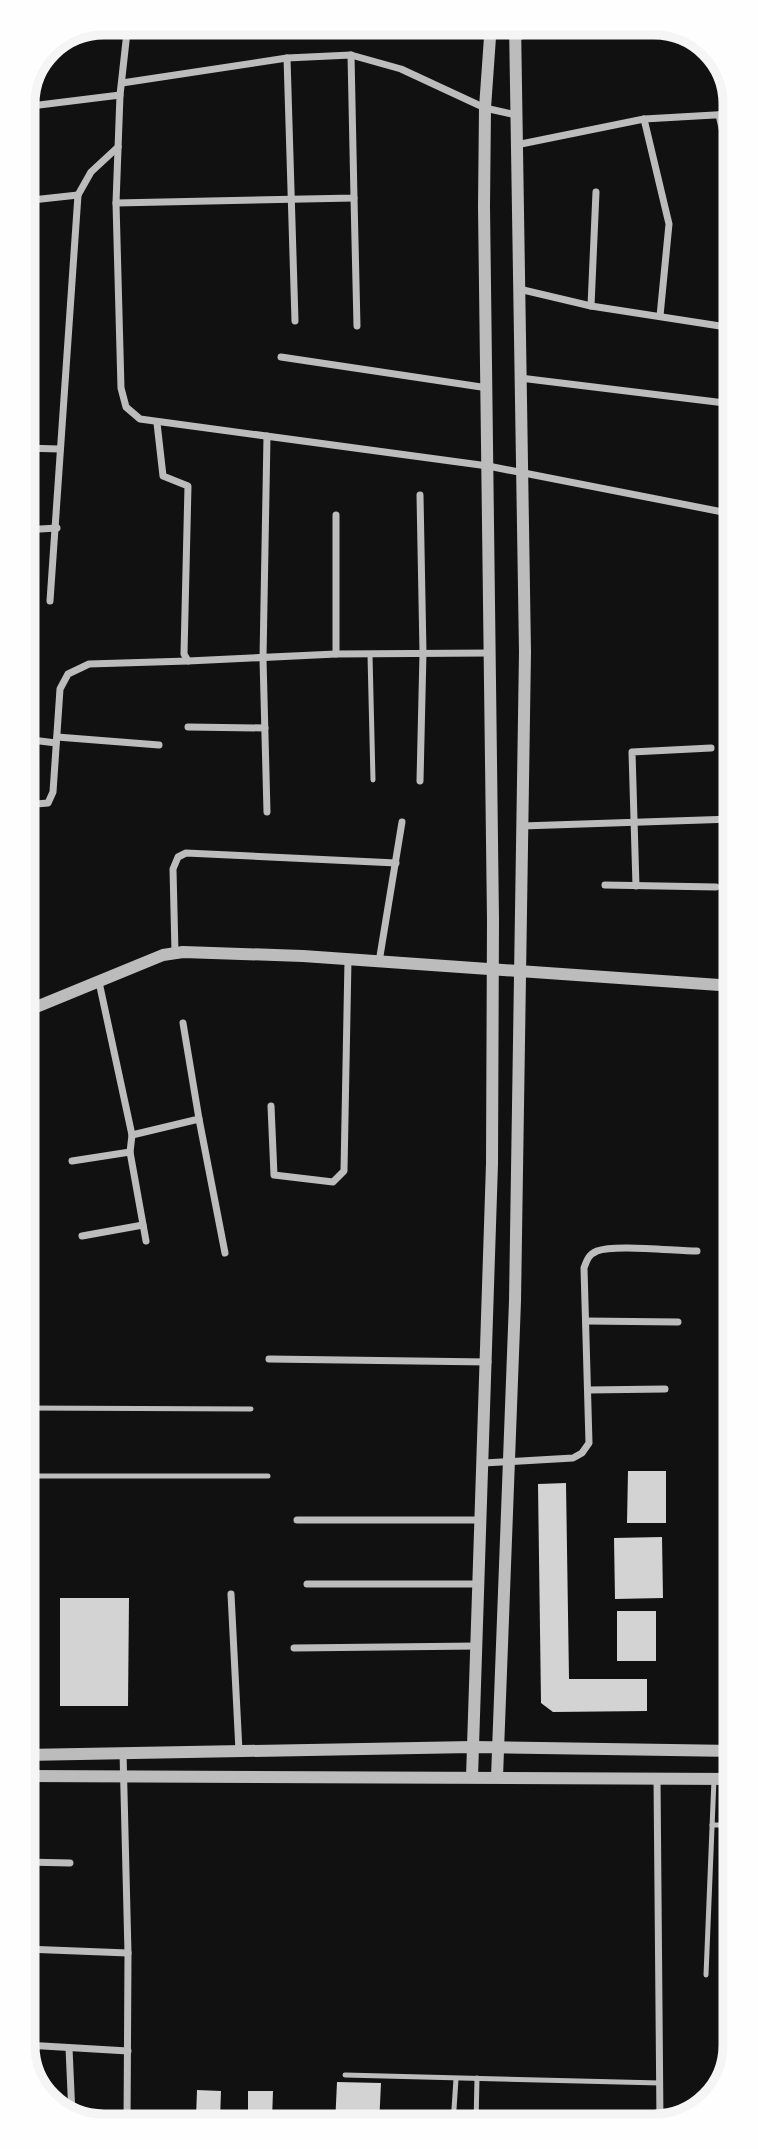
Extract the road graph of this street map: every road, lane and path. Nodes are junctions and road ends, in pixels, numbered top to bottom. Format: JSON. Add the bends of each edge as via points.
{"nodes":[{"id":1,"x":127,"y":35,"type":"edge"},
{"id":2,"x":490,"y":35,"type":"edge"},
{"id":3,"x":526,"y":35,"type":"edge"},
{"id":4,"x":516,"y":37,"type":"joint"},
{"id":5,"x":351,"y":55,"type":"junction"},
{"id":6,"x":288,"y":58,"type":"junction"},
{"id":7,"x":122,"y":83,"type":"junction"},
{"id":8,"x":121,"y":96,"type":"junction"},
{"id":9,"x":35,"y":106,"type":"edge"},
{"id":10,"x":485,"y":108,"type":"junction"},
{"id":11,"x":516,"y":115,"type":"junction"},
{"id":12,"x":719,"y":115,"type":"junction"},
{"id":13,"x":723,"y":115,"type":"edge"},
{"id":14,"x":644,"y":118,"type":"junction"},
{"id":15,"x":723,"y":132,"type":"edge"},
{"id":16,"x":516,"y":145,"type":"junction"},
{"id":17,"x":118,"y":147,"type":"junction"},
{"id":18,"x":596,"y":192,"type":"dead end"},
{"id":19,"x":78,"y":195,"type":"junction"},
{"id":20,"x":354,"y":198,"type":"junction"},
{"id":21,"x":291,"y":199,"type":"junction"},
{"id":22,"x":35,"y":200,"type":"edge"},
{"id":23,"x":116,"y":203,"type":"junction"},
{"id":24,"x":519,"y":289,"type":"junction"},
{"id":25,"x":591,"y":306,"type":"junction"},
{"id":26,"x":660,"y":316,"type":"junction"},
{"id":27,"x":295,"y":321,"type":"dead end"},
{"id":28,"x":356,"y":326,"type":"dead end"},
{"id":29,"x":723,"y":326,"type":"edge"},
{"id":30,"x":281,"y":357,"type":"dead end"},
{"id":31,"x":520,"y":378,"type":"junction"},
{"id":32,"x":488,"y":388,"type":"junction"},
{"id":33,"x":723,"y":403,"type":"edge"},
{"id":34,"x":157,"y":423,"type":"junction"},
{"id":35,"x":267,"y":436,"type":"junction"},
{"id":36,"x":35,"y":448,"type":"edge"},
{"id":37,"x":60,"y":449,"type":"junction"},
{"id":38,"x":488,"y":466,"type":"junction"},
{"id":39,"x":521,"y":474,"type":"junction"},
{"id":40,"x":420,"y":495,"type":"dead end"},
{"id":41,"x":723,"y":512,"type":"edge"},
{"id":42,"x":336,"y":515,"type":"dead end"},
{"id":43,"x":57,"y":528,"type":"junction"},
{"id":44,"x":35,"y":529,"type":"edge"},
{"id":45,"x":50,"y":601,"type":"dead end"},
{"id":46,"x":423,"y":653,"type":"junction"},
{"id":47,"x":489,"y":653,"type":"junction"},
{"id":48,"x":336,"y":654,"type":"junction"},
{"id":49,"x":370,"y":655,"type":"junction"},
{"id":50,"x":263,"y":659,"type":"junction"},
{"id":51,"x":188,"y":661,"type":"junction"},
{"id":52,"x":188,"y":727,"type":"dead end"},
{"id":53,"x":265,"y":728,"type":"junction"},
{"id":54,"x":35,"y":740,"type":"edge"},
{"id":55,"x":56,"y":740,"type":"junction"},
{"id":56,"x":159,"y":745,"type":"dead end"},
{"id":57,"x":711,"y":748,"type":"dead end"},
{"id":58,"x":373,"y":780,"type":"dead end"},
{"id":59,"x":421,"y":781,"type":"dead end"},
{"id":60,"x":35,"y":804,"type":"edge"},
{"id":61,"x":267,"y":812,"type":"dead end"},
{"id":62,"x":723,"y":819,"type":"edge"},
{"id":63,"x":402,"y":822,"type":"dead end"},
{"id":64,"x":634,"y":823,"type":"junction"},
{"id":65,"x":522,"y":826,"type":"junction"},
{"id":66,"x":396,"y":863,"type":"junction"},
{"id":67,"x":605,"y":886,"type":"dead end"},
{"id":68,"x":636,"y":886,"type":"junction"},
{"id":69,"x":716,"y":887,"type":"dead end"},
{"id":70,"x":176,"y":953,"type":"junction"},
{"id":71,"x":348,"y":960,"type":"junction"},
{"id":72,"x":379,"y":962,"type":"junction"},
{"id":73,"x":493,"y":969,"type":"junction"},
{"id":74,"x":518,"y":971,"type":"junction"},
{"id":75,"x":99,"y":982,"type":"junction"},
{"id":76,"x":723,"y":985,"type":"edge"},
{"id":77,"x":35,"y":1008,"type":"edge"},
{"id":78,"x":183,"y":1023,"type":"dead end"},
{"id":79,"x":271,"y":1106,"type":"dead end"},
{"id":80,"x":199,"y":1119,"type":"junction"},
{"id":81,"x":132,"y":1135,"type":"junction"},
{"id":82,"x":130,"y":1152,"type":"junction"},
{"id":83,"x":72,"y":1161,"type":"dead end"},
{"id":84,"x":143,"y":1225,"type":"junction"},
{"id":85,"x":82,"y":1236,"type":"dead end"},
{"id":86,"x":146,"y":1241,"type":"dead end"},
{"id":87,"x":697,"y":1251,"type":"dead end"},
{"id":88,"x":225,"y":1253,"type":"dead end"},
{"id":89,"x":586,"y":1321,"type":"junction"},
{"id":90,"x":678,"y":1322,"type":"dead end"},
{"id":91,"x":269,"y":1359,"type":"dead end"},
{"id":92,"x":488,"y":1362,"type":"junction"},
{"id":93,"x":665,"y":1388,"type":"dead end"},
{"id":94,"x":588,"y":1390,"type":"junction"},
{"id":95,"x":35,"y":1408,"type":"edge"},
{"id":96,"x":251,"y":1409,"type":"dead end"},
{"id":97,"x":484,"y":1463,"type":"junction"},
{"id":98,"x":508,"y":1463,"type":"junction"},
{"id":99,"x":35,"y":1476,"type":"edge"},
{"id":100,"x":268,"y":1476,"type":"dead end"},
{"id":101,"x":297,"y":1520,"type":"dead end"},
{"id":102,"x":482,"y":1520,"type":"junction"},
{"id":103,"x":307,"y":1584,"type":"dead end"},
{"id":104,"x":479,"y":1584,"type":"junction"},
{"id":105,"x":231,"y":1594,"type":"dead end"},
{"id":106,"x":477,"y":1646,"type":"junction"},
{"id":107,"x":294,"y":1648,"type":"dead end"},
{"id":108,"x":472,"y":1747,"type":"junction"},
{"id":109,"x":497,"y":1748,"type":"junction"},
{"id":110,"x":239,"y":1751,"type":"junction"},
{"id":111,"x":723,"y":1751,"type":"edge"},
{"id":112,"x":123,"y":1752,"type":"junction"},
{"id":113,"x":35,"y":1755,"type":"edge"},
{"id":114,"x":35,"y":1776,"type":"edge"},
{"id":115,"x":124,"y":1776,"type":"junction"},
{"id":116,"x":472,"y":1777,"type":"junction"},
{"id":117,"x":496,"y":1777,"type":"junction"},
{"id":118,"x":657,"y":1778,"type":"junction"},
{"id":119,"x":714,"y":1779,"type":"junction"},
{"id":120,"x":723,"y":1779,"type":"edge"},
{"id":121,"x":712,"y":1825,"type":"junction"},
{"id":122,"x":723,"y":1825,"type":"edge"},
{"id":123,"x":35,"y":1862,"type":"edge"},
{"id":124,"x":70,"y":1863,"type":"dead end"},
{"id":125,"x":35,"y":1950,"type":"edge"},
{"id":126,"x":128,"y":1953,"type":"junction"},
{"id":127,"x":706,"y":1975,"type":"dead end"},
{"id":128,"x":35,"y":2046,"type":"edge"},
{"id":129,"x":69,"y":2048,"type":"junction"},
{"id":130,"x":128,"y":2051,"type":"junction"},
{"id":131,"x":345,"y":2075,"type":"dead end"},
{"id":132,"x":477,"y":2078,"type":"junction"},
{"id":133,"x":456,"y":2079,"type":"junction"},
{"id":134,"x":660,"y":2083,"type":"junction"},
{"id":135,"x":72,"y":2106,"type":"edge"},
{"id":136,"x":660,"y":2113,"type":"edge"},
{"id":137,"x":127,"y":2114,"type":"edge"},
{"id":138,"x":454,"y":2114,"type":"edge"},
{"id":139,"x":476,"y":2114,"type":"edge"}],
"edges":[{"from":1,"to":7,"type":"street"},
{"from":2,"to":10,"type":"street"},
{"from":3,"to":4,"type":"street"},
{"from":4,"to":11,"type":"street"},
{"from":5,"to":6,"type":"street"},
{"from":5,"to":10,"type":"street","via":[[401,69]]},
{"from":5,"to":20,"type":"street"},
{"from":6,"to":7,"type":"street"},
{"from":6,"to":21,"type":"street"},
{"from":7,"to":8,"type":"street"},
{"from":8,"to":9,"type":"street"},
{"from":8,"to":17,"type":"street"},
{"from":10,"to":11,"type":"street"},
{"from":10,"to":32,"type":"street"},
{"from":11,"to":16,"type":"street"},
{"from":12,"to":13,"type":"street"},
{"from":12,"to":14,"type":"street"},
{"from":12,"to":15,"type":"street"},
{"from":14,"to":16,"type":"street"},
{"from":14,"to":26,"type":"street","via":[[669,224]]},
{"from":16,"to":24,"type":"street"},
{"from":17,"to":19,"type":"street","via":[[90,172]]},
{"from":17,"to":23,"type":"street"},
{"from":18,"to":25,"type":"street"},
{"from":19,"to":22,"type":"street"},
{"from":19,"to":37,"type":"street"},
{"from":20,"to":21,"type":"street"},
{"from":20,"to":28,"type":"street"},
{"from":21,"to":23,"type":"street"},
{"from":21,"to":27,"type":"street"},
{"from":23,"to":34,"type":"street","via":[[121,388],[126,407],[140,419]]},
{"from":24,"to":25,"type":"street"},
{"from":24,"to":31,"type":"street"},
{"from":25,"to":26,"type":"street"},
{"from":26,"to":29,"type":"street"},
{"from":30,"to":32,"type":"street"},
{"from":31,"to":33,"type":"street"},
{"from":31,"to":39,"type":"street"},
{"from":32,"to":38,"type":"street"},
{"from":34,"to":35,"type":"street"},
{"from":34,"to":51,"type":"street","via":[[163,476],[188,486],[184,654]]},
{"from":35,"to":38,"type":"street"},
{"from":35,"to":50,"type":"street"},
{"from":36,"to":37,"type":"street"},
{"from":37,"to":43,"type":"street"},
{"from":38,"to":39,"type":"street"},
{"from":38,"to":47,"type":"street"},
{"from":39,"to":41,"type":"street"},
{"from":39,"to":65,"type":"street","via":[[525,583]]},
{"from":40,"to":46,"type":"street"},
{"from":42,"to":48,"type":"street"},
{"from":43,"to":44,"type":"street"},
{"from":43,"to":45,"type":"street"},
{"from":46,"to":47,"type":"street"},
{"from":46,"to":49,"type":"street"},
{"from":46,"to":59,"type":"street"},
{"from":47,"to":73,"type":"street"},
{"from":48,"to":49,"type":"street"},
{"from":48,"to":50,"type":"street"},
{"from":49,"to":58,"type":"lane"},
{"from":50,"to":51,"type":"street"},
{"from":50,"to":53,"type":"street"},
{"from":51,"to":55,"type":"street","via":[[77,667],[60,689]]},
{"from":52,"to":53,"type":"street"},
{"from":53,"to":61,"type":"street"},
{"from":54,"to":55,"type":"street"},
{"from":55,"to":56,"type":"street"},
{"from":55,"to":60,"type":"street","via":[[53,792],[48,803]]},
{"from":57,"to":64,"type":"street","via":[[632,752]]},
{"from":62,"to":64,"type":"street"},
{"from":63,"to":66,"type":"street"},
{"from":64,"to":65,"type":"street"},
{"from":64,"to":68,"type":"street"},
{"from":65,"to":74,"type":"street"},
{"from":66,"to":70,"type":"street","via":[[186,853],[178,857],[173,869]]},
{"from":66,"to":72,"type":"street"},
{"from":67,"to":68,"type":"street"},
{"from":68,"to":69,"type":"street"},
{"from":70,"to":71,"type":"street"},
{"from":70,"to":75,"type":"street"},
{"from":71,"to":72,"type":"street"},
{"from":71,"to":79,"type":"street","via":[[341,1178],[333,1182],[274,1175]]},
{"from":72,"to":73,"type":"street"},
{"from":73,"to":74,"type":"street"},
{"from":73,"to":92,"type":"street"},
{"from":74,"to":76,"type":"street"},
{"from":74,"to":98,"type":"street"},
{"from":75,"to":77,"type":"street"},
{"from":75,"to":81,"type":"street"},
{"from":78,"to":80,"type":"street"},
{"from":80,"to":81,"type":"street"},
{"from":80,"to":88,"type":"street"},
{"from":81,"to":82,"type":"street"},
{"from":82,"to":83,"type":"street"},
{"from":82,"to":84,"type":"street"},
{"from":84,"to":85,"type":"street"},
{"from":84,"to":86,"type":"street"},
{"from":87,"to":89,"type":"street","via":[[598,1251],[587,1257]]},
{"from":89,"to":90,"type":"street"},
{"from":89,"to":94,"type":"street"},
{"from":91,"to":92,"type":"street"},
{"from":92,"to":97,"type":"street"},
{"from":93,"to":94,"type":"street"},
{"from":94,"to":98,"type":"street","via":[[589,1443],[582,1453],[573,1458]]},
{"from":95,"to":96,"type":"lane"},
{"from":97,"to":98,"type":"street"},
{"from":97,"to":102,"type":"street"},
{"from":98,"to":109,"type":"street"},
{"from":99,"to":100,"type":"lane"},
{"from":101,"to":102,"type":"street"},
{"from":102,"to":104,"type":"street"},
{"from":103,"to":104,"type":"street"},
{"from":104,"to":106,"type":"street"},
{"from":105,"to":110,"type":"street"},
{"from":106,"to":107,"type":"street"},
{"from":106,"to":108,"type":"street"},
{"from":108,"to":109,"type":"street"},
{"from":108,"to":110,"type":"street"},
{"from":108,"to":116,"type":"street"},
{"from":109,"to":111,"type":"street"},
{"from":109,"to":117,"type":"street"},
{"from":110,"to":112,"type":"street"},
{"from":112,"to":113,"type":"street"},
{"from":112,"to":115,"type":"street"},
{"from":114,"to":115,"type":"street"},
{"from":115,"to":116,"type":"street"},
{"from":115,"to":126,"type":"street"},
{"from":116,"to":117,"type":"street"},
{"from":117,"to":118,"type":"street"},
{"from":118,"to":119,"type":"street"},
{"from":118,"to":134,"type":"street"},
{"from":119,"to":120,"type":"street"},
{"from":119,"to":121,"type":"lane"},
{"from":121,"to":122,"type":"lane"},
{"from":121,"to":127,"type":"lane"},
{"from":123,"to":124,"type":"street"},
{"from":125,"to":126,"type":"street"},
{"from":126,"to":130,"type":"street"},
{"from":128,"to":129,"type":"street"},
{"from":129,"to":130,"type":"street"},
{"from":129,"to":135,"type":"street"},
{"from":130,"to":137,"type":"street"},
{"from":131,"to":133,"type":"lane"},
{"from":132,"to":133,"type":"lane"},
{"from":132,"to":134,"type":"lane"},
{"from":132,"to":139,"type":"lane"},
{"from":133,"to":138,"type":"lane"},
{"from":134,"to":136,"type":"street"}]}
